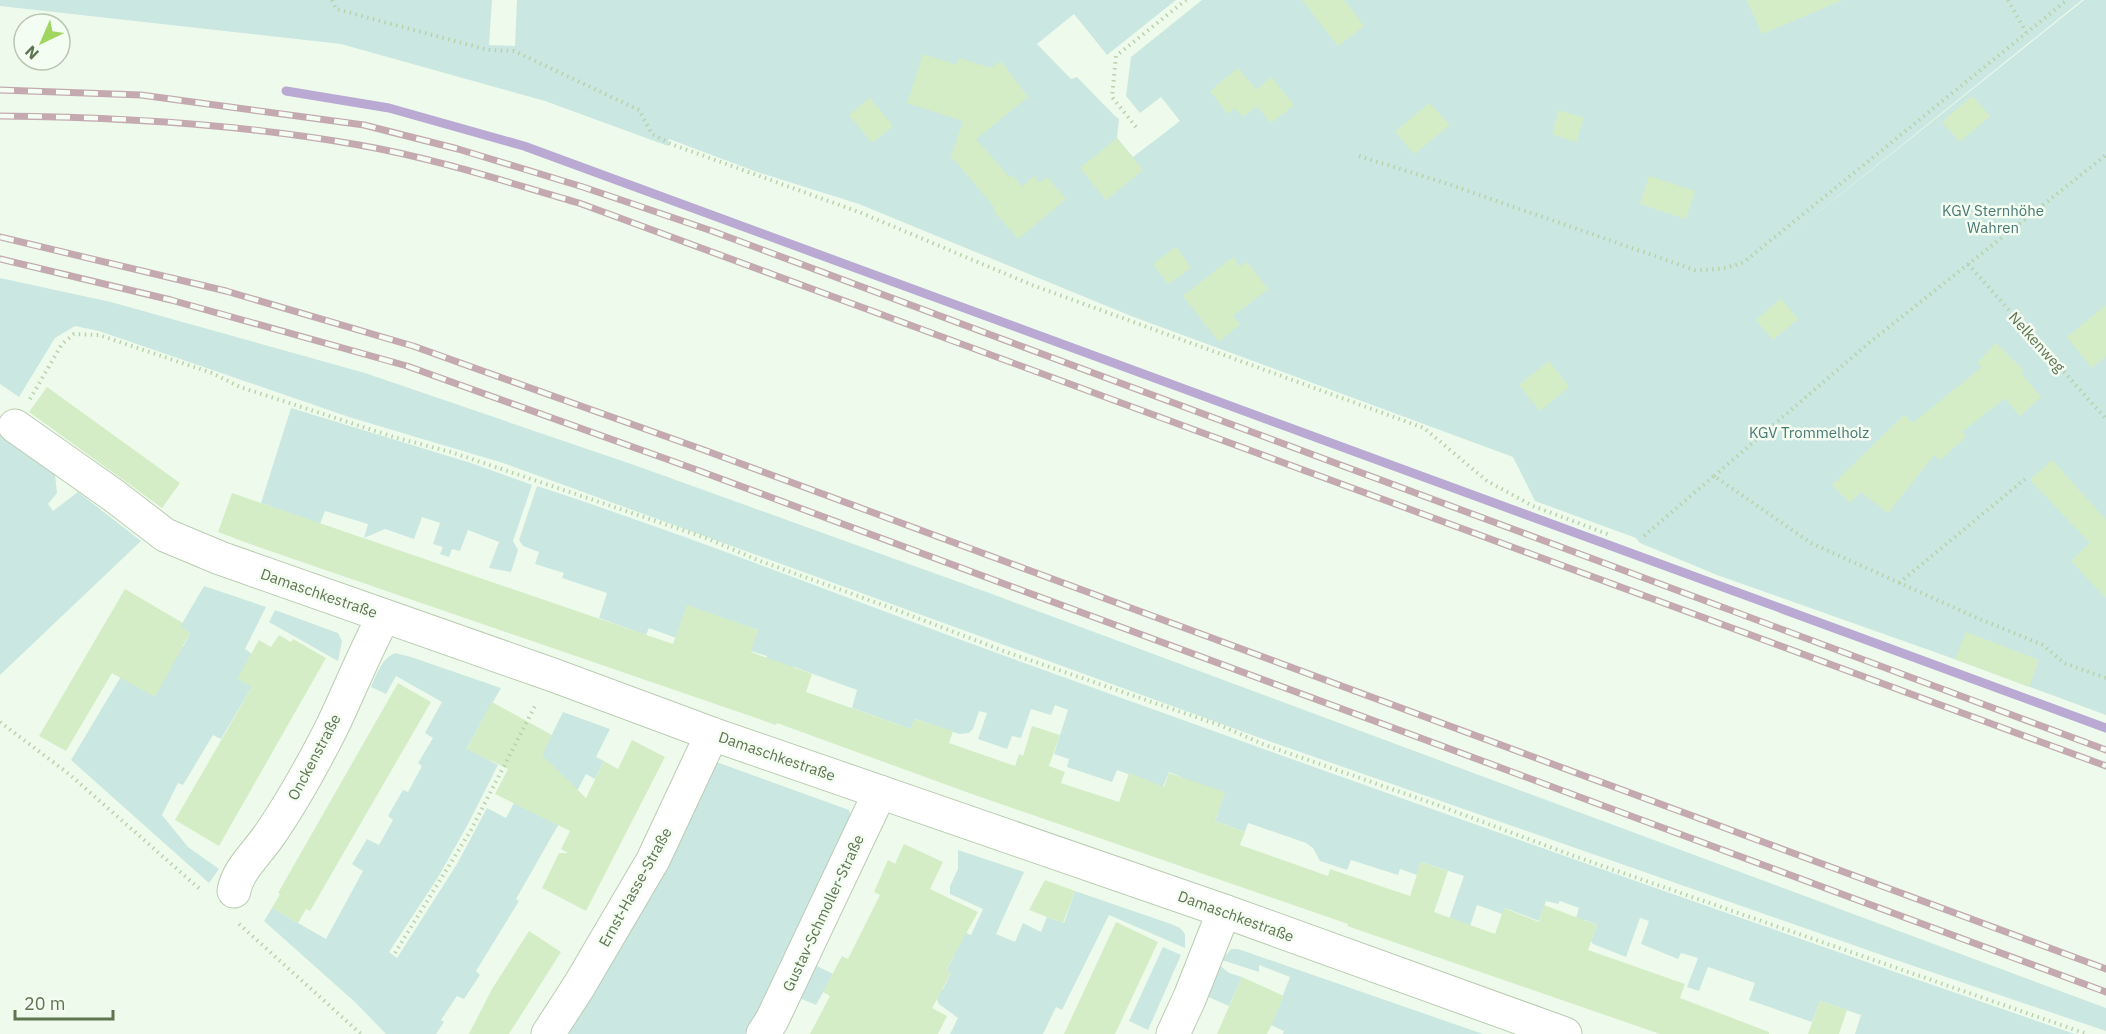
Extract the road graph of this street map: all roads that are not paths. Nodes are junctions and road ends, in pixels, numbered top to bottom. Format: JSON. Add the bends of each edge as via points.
{"nodes":[{"id":1,"x":15,"y":426,"type":"road end"},
{"id":2,"x":384,"y":616,"type":"junction"},
{"id":3,"x":712,"y":734,"type":"junction"},
{"id":4,"x":880,"y":792,"type":"junction"},
{"id":5,"x":225,"y":901,"type":"road end"},
{"id":6,"x":1224,"y":911,"type":"junction"},
{"id":7,"x":1550,"y":1032,"type":"edge"},
{"id":8,"x":548,"y":1034,"type":"edge"},
{"id":9,"x":763,"y":1034,"type":"edge"},
{"id":10,"x":1173,"y":1034,"type":"edge"}],
"edges":[{"from":1,"to":2,"type":"street","name":"Damaschkestraße","via":[[165,535]]},
{"from":2,"to":3,"type":"street","name":"Damaschkestraße"},
{"from":2,"to":5,"type":"street","name":"Onckenstraße","via":[[303,782]]},
{"from":3,"to":4,"type":"street","name":"Damaschkestraße"},
{"from":3,"to":8,"type":"street","name":"Ernst-Hasse-Straße","via":[[653,860]]},
{"from":4,"to":6,"type":"street","name":"Damaschkestraße"},
{"from":4,"to":9,"type":"street","name":"Gustav-Schmoller-Straße"},
{"from":6,"to":7,"type":"street","name":"Damaschkestraße"},
{"from":6,"to":10,"type":"street"}]}
